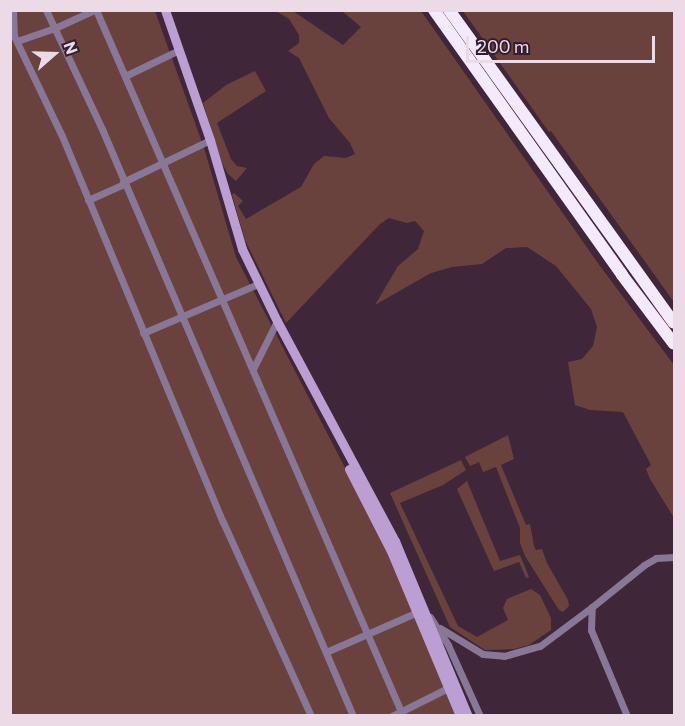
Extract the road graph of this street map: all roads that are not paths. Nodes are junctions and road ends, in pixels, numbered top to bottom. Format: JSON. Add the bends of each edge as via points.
{"nodes":[{"id":1,"x":13,"y":10,"type":"edge"},
{"id":2,"x":46,"y":10,"type":"edge"},
{"id":3,"x":95,"y":10,"type":"edge"},
{"id":4,"x":160,"y":10,"type":"edge"},
{"id":5,"x":165,"y":10,"type":"edge"},
{"id":6,"x":434,"y":10,"type":"edge"},
{"id":7,"x":449,"y":10,"type":"edge"},
{"id":8,"x":55,"y":28,"type":"junction"},
{"id":9,"x":17,"y":41,"type":"junction"},
{"id":10,"x":176,"y":51,"type":"junction"},
{"id":11,"x":125,"y":76,"type":"junction"},
{"id":12,"x":207,"y":141,"type":"junction"},
{"id":13,"x":162,"y":162,"type":"junction"},
{"id":14,"x":124,"y":183,"type":"junction"},
{"id":15,"x":88,"y":200,"type":"junction"},
{"id":16,"x":255,"y":285,"type":"junction"},
{"id":17,"x":220,"y":298,"type":"junction"},
{"id":18,"x":180,"y":315,"type":"junction"},
{"id":19,"x":675,"y":323,"type":"edge"},
{"id":20,"x":276,"y":324,"type":"junction"},
{"id":21,"x":143,"y":333,"type":"junction"},
{"id":22,"x":675,"y":344,"type":"edge"},
{"id":23,"x":253,"y":369,"type":"junction"},
{"id":24,"x":675,"y":557,"type":"edge"},
{"id":25,"x":592,"y":607,"type":"junction"},
{"id":26,"x":421,"y":611,"type":"junction"},
{"id":27,"x":436,"y":626,"type":"junction"},
{"id":28,"x":367,"y":633,"type":"junction"},
{"id":29,"x":326,"y":652,"type":"junction"},
{"id":30,"x":452,"y":686,"type":"junction"},
{"id":31,"x":402,"y":713,"type":"edge"},
{"id":32,"x":311,"y":716,"type":"edge"},
{"id":33,"x":353,"y":716,"type":"edge"},
{"id":34,"x":392,"y":716,"type":"edge"},
{"id":35,"x":460,"y":716,"type":"edge"},
{"id":36,"x":468,"y":716,"type":"edge"},
{"id":37,"x":480,"y":716,"type":"edge"},
{"id":38,"x":627,"y":716,"type":"edge"}],
"edges":[{"from":1,"to":9,"type":"street"},
{"from":2,"to":8,"type":"street"},
{"from":3,"to":8,"type":"street"},
{"from":3,"to":11,"type":"street"},
{"from":4,"to":10,"type":"main road"},
{"from":5,"to":10,"type":"main road"},
{"from":6,"to":22,"type":"highway"},
{"from":7,"to":19,"type":"highway"},
{"from":8,"to":9,"type":"street"},
{"from":8,"to":14,"type":"street"},
{"from":9,"to":15,"type":"street"},
{"from":10,"to":11,"type":"street"},
{"from":10,"to":12,"type":"main road"},
{"from":11,"to":13,"type":"street"},
{"from":12,"to":13,"type":"street"},
{"from":12,"to":16,"type":"main road"},
{"from":13,"to":14,"type":"street"},
{"from":13,"to":17,"type":"street"},
{"from":14,"to":15,"type":"street"},
{"from":14,"to":18,"type":"street"},
{"from":15,"to":21,"type":"street"},
{"from":16,"to":17,"type":"street"},
{"from":16,"to":20,"type":"main road"},
{"from":17,"to":18,"type":"street"},
{"from":17,"to":23,"type":"street"},
{"from":18,"to":21,"type":"street"},
{"from":18,"to":29,"type":"street","via":[[225,411]]},
{"from":20,"to":23,"type":"street"},
{"from":20,"to":26,"type":"main road","via":[[395,541]]},
{"from":21,"to":32,"type":"street"},
{"from":23,"to":28,"type":"street"},
{"from":24,"to":25,"type":"street","via":[[656,558],[644,565]]},
{"from":25,"to":27,"type":"street","via":[[540,646],[504,656],[483,654]]},
{"from":25,"to":38,"type":"street","via":[[591,630]]},
{"from":26,"to":27,"type":"street"},
{"from":26,"to":28,"type":"street"},
{"from":26,"to":30,"type":"main road"},
{"from":27,"to":37,"type":"street"},
{"from":28,"to":29,"type":"street"},
{"from":28,"to":31,"type":"street"},
{"from":29,"to":33,"type":"street"},
{"from":30,"to":31,"type":"street"},
{"from":30,"to":35,"type":"main road"},
{"from":30,"to":36,"type":"main road"},
{"from":31,"to":34,"type":"street"}]}
